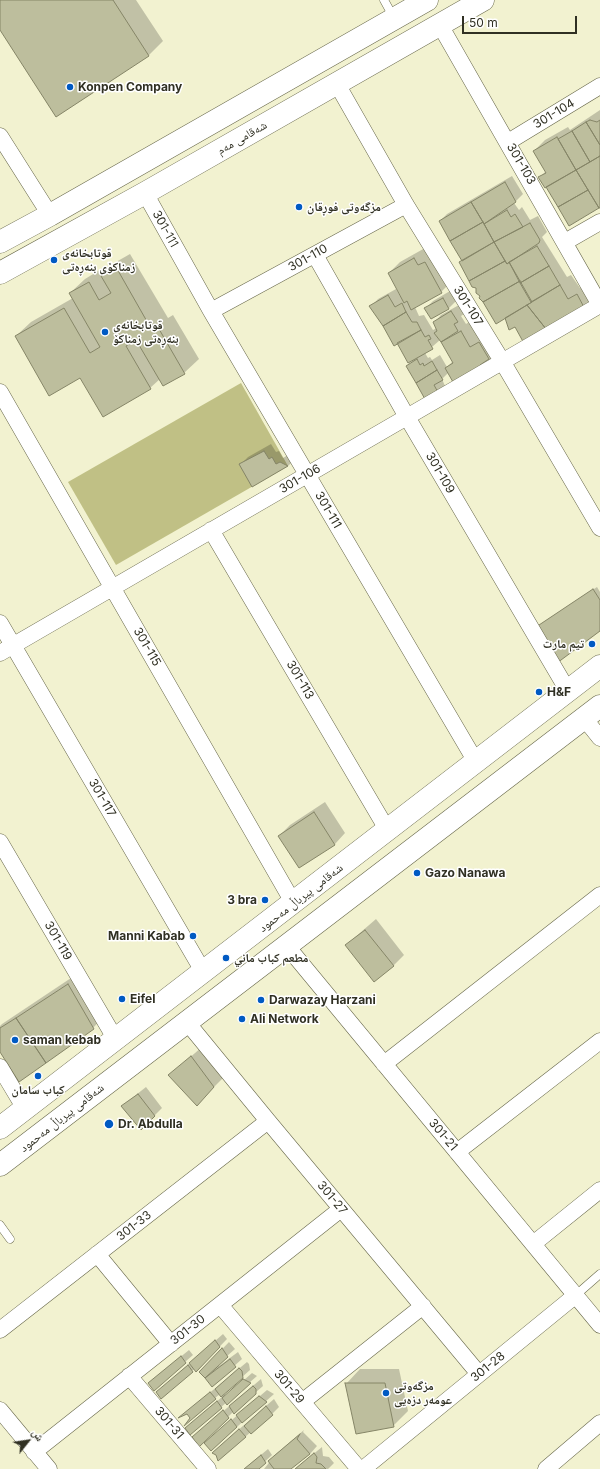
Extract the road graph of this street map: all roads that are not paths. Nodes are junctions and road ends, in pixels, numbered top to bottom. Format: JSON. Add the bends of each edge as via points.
{"nodes":[{"id":1,"x":427,"y":0,"type":"edge"},
{"id":2,"x":483,"y":0,"type":"edge"},
{"id":3,"x":389,"y":9,"type":"edge"},
{"id":4,"x":440,"y":25,"type":"junction"},
{"id":5,"x":337,"y":84,"type":"junction"},
{"id":6,"x":600,"y":86,"type":"edge"},
{"id":7,"x":0,"y":136,"type":"edge"},
{"id":8,"x":508,"y":142,"type":"junction"},
{"id":9,"x":146,"y":193,"type":"junction"},
{"id":10,"x":406,"y":205,"type":"junction"},
{"id":11,"x":50,"y":215,"type":"junction"},
{"id":12,"x":600,"y":222,"type":"edge"},
{"id":13,"x":0,"y":242,"type":"edge"},
{"id":14,"x":565,"y":242,"type":"junction"},
{"id":15,"x":315,"y":255,"type":"junction"},
{"id":16,"x":0,"y":273,"type":"edge"},
{"id":17,"x":600,"y":305,"type":"edge"},
{"id":18,"x":211,"y":311,"type":"junction"},
{"id":19,"x":502,"y":361,"type":"junction"},
{"id":20,"x":0,"y":392,"type":"edge"},
{"id":21,"x":407,"y":417,"type":"junction"},
{"id":22,"x":307,"y":475,"type":"junction"},
{"id":23,"x":600,"y":528,"type":"edge"},
{"id":24,"x":211,"y":530,"type":"junction"},
{"id":25,"x":113,"y":587,"type":"junction"},
{"id":26,"x":0,"y":623,"type":"edge"},
{"id":27,"x":6,"y":649,"type":"edge"},
{"id":28,"x":600,"y":666,"type":"edge"},
{"id":29,"x":568,"y":691,"type":"junction"},
{"id":30,"x":592,"y":712,"type":"edge"},
{"id":31,"x":600,"y":738,"type":"edge"},
{"id":32,"x":476,"y":762,"type":"junction"},
{"id":33,"x":388,"y":831,"type":"junction"},
{"id":34,"x":0,"y":842,"type":"edge"},
{"id":35,"x":600,"y":895,"type":"edge"},
{"id":36,"x":294,"y":904,"type":"junction"},
{"id":37,"x":286,"y":945,"type":"junction"},
{"id":38,"x":204,"y":973,"type":"junction"},
{"id":39,"x":186,"y":1021,"type":"junction"},
{"id":40,"x":116,"y":1040,"type":"junction"},
{"id":41,"x":600,"y":1041,"type":"edge"},
{"id":42,"x":384,"y":1064,"type":"junction"},
{"id":43,"x":0,"y":1067,"type":"edge"},
{"id":44,"x":25,"y":1110,"type":"junction"},
{"id":45,"x":268,"y":1121,"type":"junction"},
{"id":46,"x":0,"y":1128,"type":"edge"},
{"id":47,"x":457,"y":1152,"type":"junction"},
{"id":48,"x":3,"y":1156,"type":"edge"},
{"id":49,"x":600,"y":1190,"type":"edge"},
{"id":50,"x":341,"y":1209,"type":"junction"},
{"id":51,"x":0,"y":1225,"type":"edge"},
{"id":52,"x":10,"y":1239,"type":"dead end"},
{"id":53,"x":533,"y":1244,"type":"junction"},
{"id":54,"x":97,"y":1254,"type":"junction"},
{"id":55,"x":600,"y":1274,"type":"edge"},
{"id":56,"x":576,"y":1295,"type":"junction"},
{"id":57,"x":220,"y":1305,"type":"junction"},
{"id":58,"x":423,"y":1306,"type":"junction"},
{"id":59,"x":600,"y":1325,"type":"edge"},
{"id":60,"x":0,"y":1330,"type":"edge"},
{"id":61,"x":171,"y":1344,"type":"junction"},
{"id":62,"x":479,"y":1374,"type":"junction"},
{"id":63,"x":129,"y":1376,"type":"junction"},
{"id":64,"x":302,"y":1402,"type":"junction"},
{"id":65,"x":0,"y":1410,"type":"edge"},
{"id":66,"x":600,"y":1423,"type":"edge"},
{"id":67,"x":34,"y":1452,"type":"junction"},
{"id":68,"x":49,"y":1469,"type":"edge"},
{"id":69,"x":208,"y":1469,"type":"edge"},
{"id":70,"x":358,"y":1469,"type":"edge"},
{"id":71,"x":363,"y":1469,"type":"edge"},
{"id":72,"x":546,"y":1469,"type":"edge"}],
"edges":[{"from":1,"to":3,"type":"main road"},
{"from":2,"to":4,"type":"main road","name":"شەقامی مەم"},
{"from":3,"to":11,"type":"main road"},
{"from":4,"to":5,"type":"main road","name":"شەقامی مەم"},
{"from":4,"to":8,"type":"street","name":"301-103"},
{"from":5,"to":9,"type":"main road","name":"شەقامی مەم"},
{"from":5,"to":10,"type":"street","name":"301-107"},
{"from":6,"to":8,"type":"street","name":"301-104"},
{"from":7,"to":11,"type":"street"},
{"from":8,"to":14,"type":"street","name":"301-103"},
{"from":9,"to":16,"type":"main road","name":"شەقامی مەم"},
{"from":9,"to":18,"type":"street","name":"301-111"},
{"from":10,"to":15,"type":"street","name":"301-110"},
{"from":10,"to":19,"type":"street","name":"301-107"},
{"from":11,"to":13,"type":"main road"},
{"from":12,"to":14,"type":"street"},
{"from":14,"to":17,"type":"street","name":"301-103"},
{"from":15,"to":18,"type":"street","name":"301-110"},
{"from":15,"to":21,"type":"street","name":"301-109"},
{"from":17,"to":19,"type":"street","name":"301-106"},
{"from":18,"to":22,"type":"street","name":"301-111"},
{"from":19,"to":21,"type":"street","name":"301-106"},
{"from":19,"to":23,"type":"street","name":"301-107"},
{"from":20,"to":25,"type":"street","name":"301-115"},
{"from":21,"to":22,"type":"street","name":"301-106"},
{"from":21,"to":29,"type":"street","name":"301-109"},
{"from":22,"to":24,"type":"street","name":"301-106"},
{"from":22,"to":32,"type":"street","name":"301-111"},
{"from":24,"to":25,"type":"street","name":"301-106"},
{"from":24,"to":33,"type":"street","name":"301-113"},
{"from":25,"to":27,"type":"street","name":"301-106"},
{"from":25,"to":36,"type":"street","name":"301-115"},
{"from":26,"to":27,"type":"street","name":"301-117"},
{"from":27,"to":38,"type":"street","name":"301-117"},
{"from":28,"to":29,"type":"main road","name":"شەقامی پیرباڵ مەحمود"},
{"from":29,"to":32,"type":"main road","name":"شەقامی پیرباڵ مەحمود"},
{"from":30,"to":31,"type":"street"},
{"from":30,"to":37,"type":"main road","name":"شەقامی پیرباڵ مەحمود"},
{"from":32,"to":33,"type":"main road","name":"شەقامی پیرباڵ مەحمود"},
{"from":33,"to":36,"type":"main road","name":"شەقامی پیرباڵ مەحمود"},
{"from":34,"to":40,"type":"street","name":"301-119"},
{"from":35,"to":42,"type":"street"},
{"from":36,"to":38,"type":"main road","name":"شەقامی پیرباڵ مەحمود"},
{"from":37,"to":39,"type":"main road","name":"شەقامی پیرباڵ مەحمود"},
{"from":37,"to":42,"type":"street","name":"301-21"},
{"from":38,"to":40,"type":"main road","name":"شەقامی پیرباڵ مەحمود"},
{"from":39,"to":45,"type":"street","name":"301-27"},
{"from":39,"to":48,"type":"main road","name":"شەقامی پیرباڵ مەحمود"},
{"from":40,"to":44,"type":"main road","name":"شەقامی پیرباڵ مەحمود"},
{"from":41,"to":47,"type":"street"},
{"from":42,"to":47,"type":"street","name":"301-21"},
{"from":43,"to":44,"type":"street"},
{"from":44,"to":46,"type":"main road","name":"شەقامی پیرباڵ مەحمود"},
{"from":45,"to":50,"type":"street","name":"301-27"},
{"from":45,"to":54,"type":"street","name":"301-33"},
{"from":47,"to":53,"type":"street","name":"301-21"},
{"from":49,"to":53,"type":"street"},
{"from":50,"to":57,"type":"street","name":"301-30"},
{"from":50,"to":58,"type":"street","name":"301-27"},
{"from":51,"to":52,"type":"lane"},
{"from":53,"to":56,"type":"street","name":"301-21"},
{"from":54,"to":60,"type":"street","name":"301-33"},
{"from":54,"to":61,"type":"street"},
{"from":55,"to":56,"type":"lane"},
{"from":56,"to":59,"type":"street","name":"301-21"},
{"from":56,"to":62,"type":"street","name":"301-28"},
{"from":57,"to":61,"type":"street","name":"301-30"},
{"from":57,"to":64,"type":"street","name":"301-29"},
{"from":58,"to":62,"type":"street","name":"301-27"},
{"from":58,"to":64,"type":"street"},
{"from":61,"to":63,"type":"street","name":"301-30"},
{"from":62,"to":71,"type":"street","name":"301-28"},
{"from":63,"to":67,"type":"street","name":"301-30"},
{"from":63,"to":69,"type":"street","name":"301-31"},
{"from":64,"to":70,"type":"street","name":"301-29"},
{"from":65,"to":67,"type":"street"},
{"from":66,"to":72,"type":"street"},
{"from":67,"to":68,"type":"street"}]}
